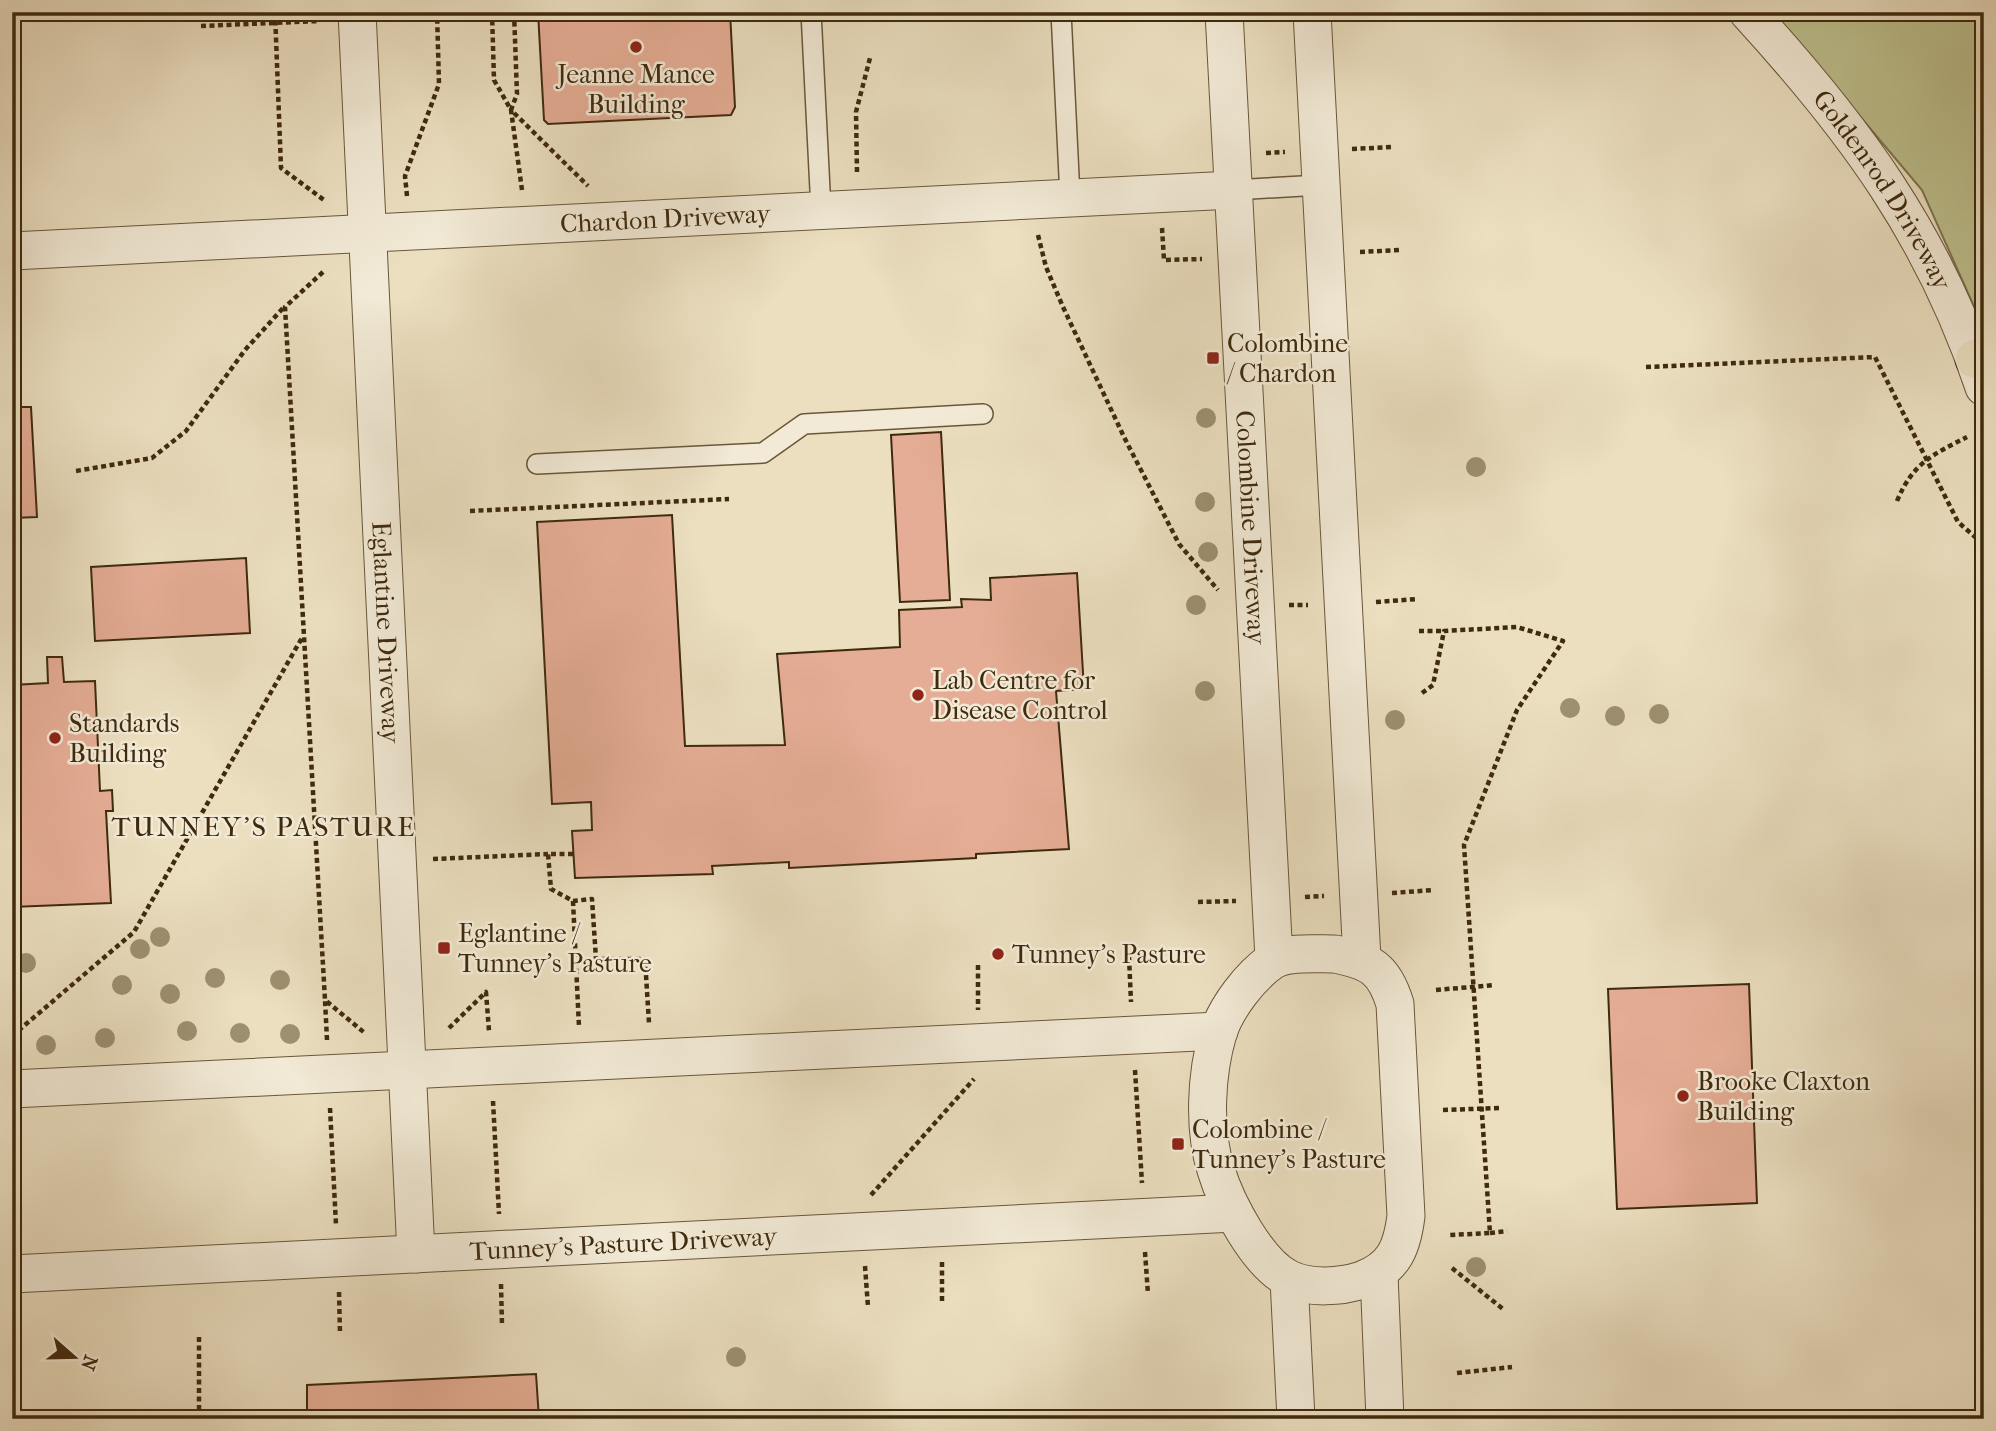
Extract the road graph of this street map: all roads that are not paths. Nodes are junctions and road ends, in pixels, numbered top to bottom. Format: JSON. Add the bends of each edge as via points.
{"nodes":[{"id":1,"x":357,"y":12,"type":"edge"},
{"id":2,"x":811,"y":12,"type":"edge"},
{"id":3,"x":1061,"y":12,"type":"edge"},
{"id":4,"x":1224,"y":12,"type":"edge"},
{"id":5,"x":1312,"y":12,"type":"edge"},
{"id":6,"x":1748,"y":12,"type":"edge"},
{"id":7,"x":1320,"y":185,"type":"junction"},
{"id":8,"x":1233,"y":190,"type":"junction"},
{"id":9,"x":1070,"y":197,"type":"junction"},
{"id":10,"x":821,"y":210,"type":"junction"},
{"id":11,"x":367,"y":233,"type":"junction"},
{"id":12,"x":12,"y":251,"type":"edge"},
{"id":13,"x":1981,"y":369,"type":"edge"},
{"id":14,"x":983,"y":414,"type":"dead end"},
{"id":15,"x":537,"y":464,"type":"dead end"},
{"id":16,"x":1362,"y":959,"type":"junction"},
{"id":17,"x":1274,"y":960,"type":"junction"},
{"id":18,"x":1219,"y":1031,"type":"junction"},
{"id":19,"x":407,"y":1070,"type":"junction"},
{"id":20,"x":12,"y":1088,"type":"edge"},
{"id":21,"x":1234,"y":1213,"type":"junction"},
{"id":22,"x":416,"y":1254,"type":"junction"},
{"id":23,"x":12,"y":1274,"type":"edge"},
{"id":24,"x":1379,"y":1274,"type":"junction"},
{"id":25,"x":1289,"y":1279,"type":"junction"},
{"id":26,"x":1296,"y":1419,"type":"edge"},
{"id":27,"x":1385,"y":1419,"type":"edge"}],
"edges":[{"from":1,"to":11,"type":"street","name":"Eglantine Driveway"},
{"from":2,"to":10,"type":"lane"},
{"from":3,"to":9,"type":"lane"},
{"from":4,"to":8,"type":"street","name":"Colombine Driveway"},
{"from":5,"to":7,"type":"street"},
{"from":6,"to":13,"type":"street","name":"Goldenrod Driveway","via":[[1856,137],[1889,185],[1932,260]]},
{"from":7,"to":8,"type":"lane","name":"Chardon Driveway"},
{"from":7,"to":16,"type":"street"},
{"from":8,"to":9,"type":"street","name":"Chardon Driveway"},
{"from":8,"to":17,"type":"street","name":"Colombine Driveway"},
{"from":9,"to":10,"type":"street","name":"Chardon Driveway"},
{"from":10,"to":11,"type":"street","name":"Chardon Driveway"},
{"from":11,"to":12,"type":"street","name":"Chardon Driveway"},
{"from":11,"to":19,"type":"street","name":"Eglantine Driveway"},
{"from":14,"to":15,"type":"lane","via":[[804,424],[763,453]]},
{"from":16,"to":17,"type":"street","via":[[1335,954]]},
{"from":16,"to":24,"type":"street","via":[[1377,969],[1395,1004],[1406,1216],[1394,1260]]},
{"from":17,"to":18,"type":"street","via":[[1251,980]]},
{"from":18,"to":19,"type":"street"},
{"from":18,"to":21,"type":"street","via":[[1210,1075],[1209,1123],[1215,1169]]},
{"from":19,"to":20,"type":"street"},
{"from":19,"to":22,"type":"street","name":"Eglantine Driveway"},
{"from":21,"to":22,"type":"street","name":"Tunney's Pasture Driveway"},
{"from":21,"to":25,"type":"street","via":[[1269,1263]]},
{"from":22,"to":23,"type":"street","name":"Tunney's Pasture Driveway"},
{"from":24,"to":25,"type":"street","via":[[1349,1284],[1315,1285]]},
{"from":24,"to":27,"type":"street"},
{"from":25,"to":26,"type":"street"}]}
